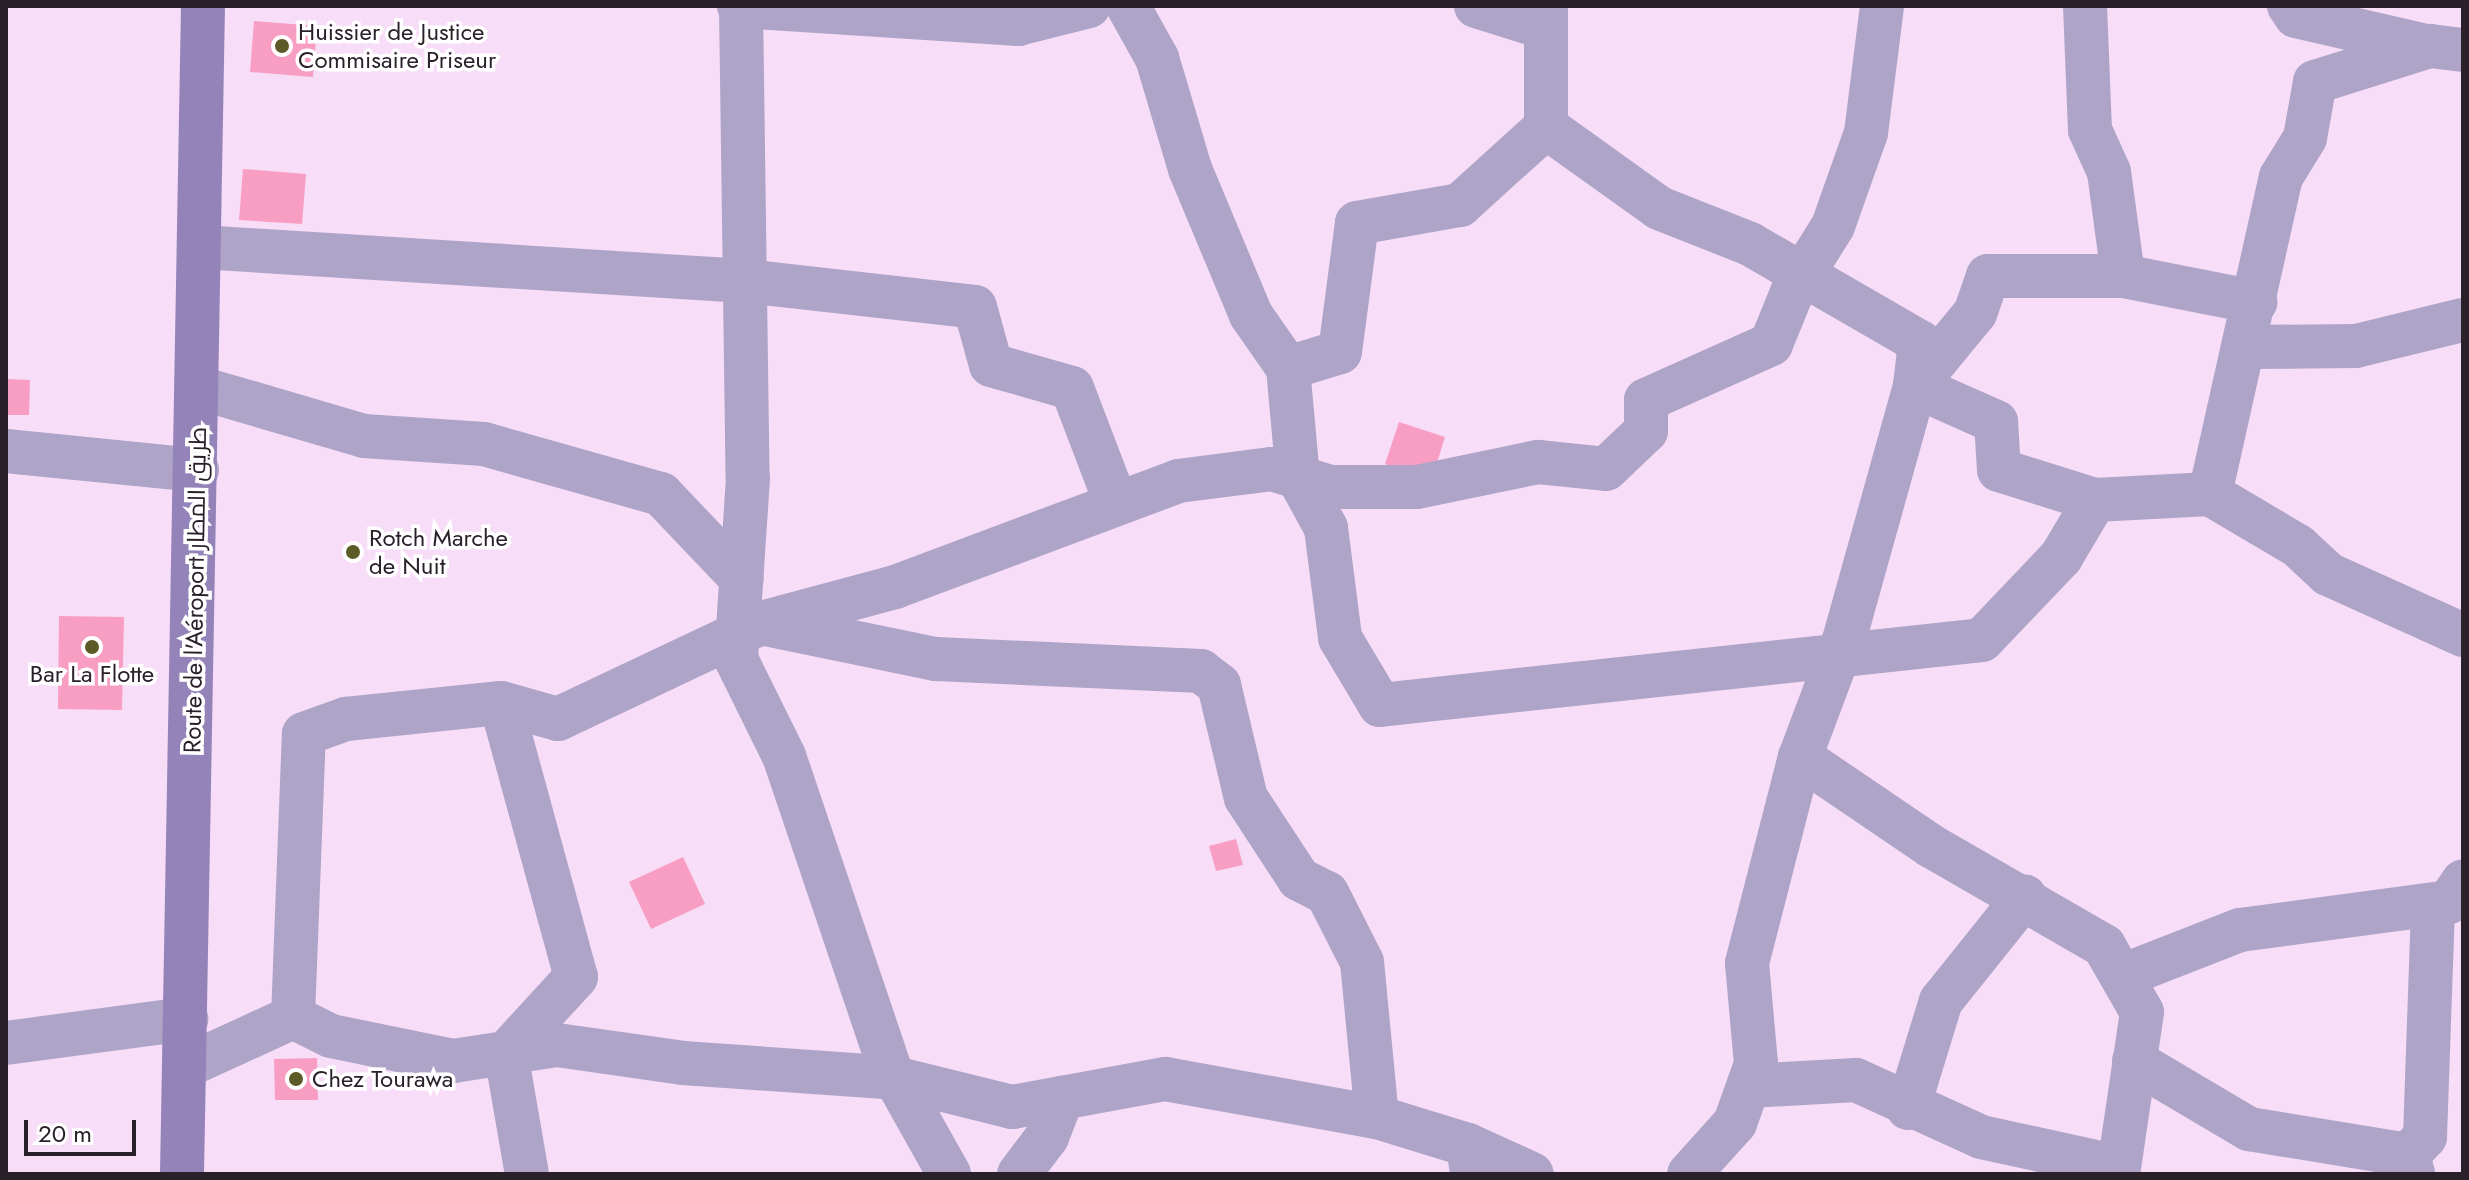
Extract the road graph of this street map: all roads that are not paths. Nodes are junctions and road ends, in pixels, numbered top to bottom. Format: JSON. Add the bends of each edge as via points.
{"nodes":[{"id":1,"x":203,"y":6,"type":"edge"},
{"id":2,"x":740,"y":6,"type":"edge"},
{"id":3,"x":1089,"y":6,"type":"edge"},
{"id":4,"x":1128,"y":6,"type":"edge"},
{"id":5,"x":1476,"y":6,"type":"edge"},
{"id":6,"x":1882,"y":6,"type":"edge"},
{"id":7,"x":2085,"y":6,"type":"edge"},
{"id":8,"x":2289,"y":6,"type":"edge"},
{"id":9,"x":2346,"y":16,"type":"edge"},
{"id":10,"x":1546,"y":17,"type":"edge"},
{"id":11,"x":2446,"y":48,"type":"edge"},
{"id":12,"x":2315,"y":82,"type":"junction"},
{"id":13,"x":1546,"y":127,"type":"junction"},
{"id":14,"x":200,"y":247,"type":"junction"},
{"id":15,"x":1804,"y":272,"type":"junction"},
{"id":16,"x":2123,"y":276,"type":"junction"},
{"id":17,"x":745,"y":281,"type":"junction"},
{"id":18,"x":2255,"y":302,"type":"junction"},
{"id":19,"x":2463,"y":320,"type":"edge"},
{"id":20,"x":2245,"y":347,"type":"junction"},
{"id":21,"x":1288,"y":368,"type":"junction"},
{"id":22,"x":1915,"y":386,"type":"junction"},
{"id":23,"x":200,"y":388,"type":"junction"},
{"id":24,"x":6,"y":451,"type":"edge"},
{"id":25,"x":197,"y":470,"type":"junction"},
{"id":26,"x":1298,"y":477,"type":"junction"},
{"id":27,"x":2210,"y":494,"type":"junction"},
{"id":28,"x":2095,"y":500,"type":"junction"},
{"id":29,"x":1116,"y":503,"type":"junction"},
{"id":30,"x":742,"y":579,"type":"junction"},
{"id":31,"x":749,"y":630,"type":"junction"},
{"id":32,"x":2463,"y":635,"type":"edge"},
{"id":33,"x":1840,"y":650,"type":"junction"},
{"id":34,"x":501,"y":703,"type":"junction"},
{"id":35,"x":1800,"y":757,"type":"junction"},
{"id":36,"x":2448,"y":893,"type":"edge"},
{"id":37,"x":2025,"y":896,"type":"junction"},
{"id":38,"x":2122,"y":976,"type":"junction"},
{"id":39,"x":293,"y":1017,"type":"junction"},
{"id":40,"x":186,"y":1019,"type":"junction"},
{"id":41,"x":6,"y":1039,"type":"edge"},
{"id":42,"x":506,"y":1053,"type":"junction"},
{"id":43,"x":2134,"y":1061,"type":"junction"},
{"id":44,"x":184,"y":1067,"type":"junction"},
{"id":45,"x":895,"y":1078,"type":"junction"},
{"id":46,"x":1749,"y":1086,"type":"junction"},
{"id":47,"x":1062,"y":1098,"type":"junction"},
{"id":48,"x":1908,"y":1108,"type":"junction"},
{"id":49,"x":1377,"y":1117,"type":"junction"},
{"id":50,"x":1470,"y":1160,"type":"edge"},
{"id":51,"x":2410,"y":1164,"type":"edge"},
{"id":52,"x":2118,"y":1170,"type":"edge"},
{"id":53,"x":182,"y":1174,"type":"edge"},
{"id":54,"x":527,"y":1174,"type":"edge"},
{"id":55,"x":949,"y":1174,"type":"edge"},
{"id":56,"x":1019,"y":1174,"type":"edge"},
{"id":57,"x":1532,"y":1174,"type":"edge"},
{"id":58,"x":1689,"y":1174,"type":"edge"}],
"edges":[{"from":1,"to":14,"type":"main road","name":"Route de l'Aéroport طريق المطار"},
{"from":2,"to":3,"type":"street","via":[[1018,24]]},
{"from":2,"to":17,"type":"street"},
{"from":4,"to":21,"type":"street","via":[[1157,58],[1190,169],[1251,315]]},
{"from":5,"to":10,"type":"street"},
{"from":6,"to":15,"type":"street","via":[[1866,133],[1833,226]]},
{"from":7,"to":16,"type":"street","via":[[2090,130],[2109,172]]},
{"from":8,"to":9,"type":"street","via":[[2296,16]]},
{"from":9,"to":11,"type":"street"},
{"from":9,"to":12,"type":"street"},
{"from":10,"to":13,"type":"street"},
{"from":11,"to":12,"type":"street"},
{"from":12,"to":18,"type":"street","via":[[2305,138],[2281,177]]},
{"from":13,"to":15,"type":"street","via":[[1659,208]]},
{"from":13,"to":21,"type":"street","via":[[1460,205],[1357,223],[1340,352]]},
{"from":14,"to":17,"type":"street"},
{"from":14,"to":23,"type":"main road","name":"Route de l'Aéroport طريق المطار"},
{"from":15,"to":22,"type":"street","via":[[1920,342]]},
{"from":15,"to":26,"type":"street","via":[[1771,344],[1646,400],[1646,431],[1606,469],[1538,462],[1417,487],[1330,487]]},
{"from":16,"to":18,"type":"street"},
{"from":16,"to":22,"type":"street","via":[[1988,276],[1975,313]]},
{"from":17,"to":29,"type":"street","via":[[975,307],[991,365],[1072,388]]},
{"from":17,"to":30,"type":"street"},
{"from":18,"to":20,"type":"street"},
{"from":19,"to":20,"type":"street","via":[[2356,346]]},
{"from":20,"to":27,"type":"street"},
{"from":21,"to":26,"type":"street"},
{"from":22,"to":28,"type":"street","via":[[1996,422],[1999,470]]},
{"from":22,"to":33,"type":"street"},
{"from":23,"to":25,"type":"main road","name":"Route de l'Aéroport طريق المطار"},
{"from":23,"to":30,"type":"street","via":[[364,436],[484,444],[661,494]]},
{"from":24,"to":25,"type":"street"},
{"from":25,"to":40,"type":"main road","name":"Route de l'Aéroport طريق المطار"},
{"from":26,"to":29,"type":"street","via":[[1272,469],[1178,481]]},
{"from":26,"to":33,"type":"street","via":[[1326,528],[1340,638],[1380,705]]},
{"from":27,"to":28,"type":"street"},
{"from":27,"to":32,"type":"street","via":[[2298,546],[2328,574]]},
{"from":28,"to":33,"type":"street","via":[[2061,557],[1982,640]]},
{"from":29,"to":31,"type":"street","via":[[895,587]]},
{"from":30,"to":31,"type":"street"},
{"from":31,"to":34,"type":"street","via":[[558,719]]},
{"from":31,"to":45,"type":"street","via":[[736,659],[784,756]]},
{"from":31,"to":49,"type":"street","via":[[936,659],[1201,671],[1219,685],[1246,798],[1299,879],[1327,893],[1362,962]]},
{"from":33,"to":35,"type":"street"},
{"from":34,"to":39,"type":"street","via":[[346,719],[304,734]]},
{"from":34,"to":42,"type":"street","via":[[576,977]]},
{"from":35,"to":37,"type":"street","via":[[1931,846]]},
{"from":35,"to":46,"type":"street","via":[[1747,963],[1756,1064]]},
{"from":36,"to":38,"type":"street","via":[[2240,930]]},
{"from":36,"to":51,"type":"street","via":[[2425,1137]]},
{"from":37,"to":38,"type":"street","via":[[2104,946]]},
{"from":37,"to":48,"type":"street","via":[[1941,1001]]},
{"from":38,"to":43,"type":"street","via":[[2142,1012]]},
{"from":39,"to":42,"type":"street","via":[[331,1036],[453,1061]]},
{"from":39,"to":44,"type":"street"},
{"from":40,"to":41,"type":"street"},
{"from":40,"to":44,"type":"main road","name":"Route de l'Aéroport طريق المطار"},
{"from":42,"to":45,"type":"street","via":[[557,1045]]},
{"from":42,"to":54,"type":"street"},
{"from":43,"to":51,"type":"street","via":[[2249,1129]]},
{"from":43,"to":52,"type":"street"},
{"from":44,"to":53,"type":"main road","name":"Route de l'Aéroport طريق المطار"},
{"from":45,"to":47,"type":"street","via":[[1012,1107]]},
{"from":45,"to":55,"type":"street"},
{"from":46,"to":48,"type":"street","via":[[1856,1080]]},
{"from":46,"to":58,"type":"street","via":[[1735,1123]]},
{"from":47,"to":49,"type":"street","via":[[1165,1079]]},
{"from":47,"to":56,"type":"street","via":[[1047,1137]]},
{"from":48,"to":52,"type":"street","via":[[1981,1137]]},
{"from":49,"to":50,"type":"street"},
{"from":50,"to":57,"type":"street"}]}
